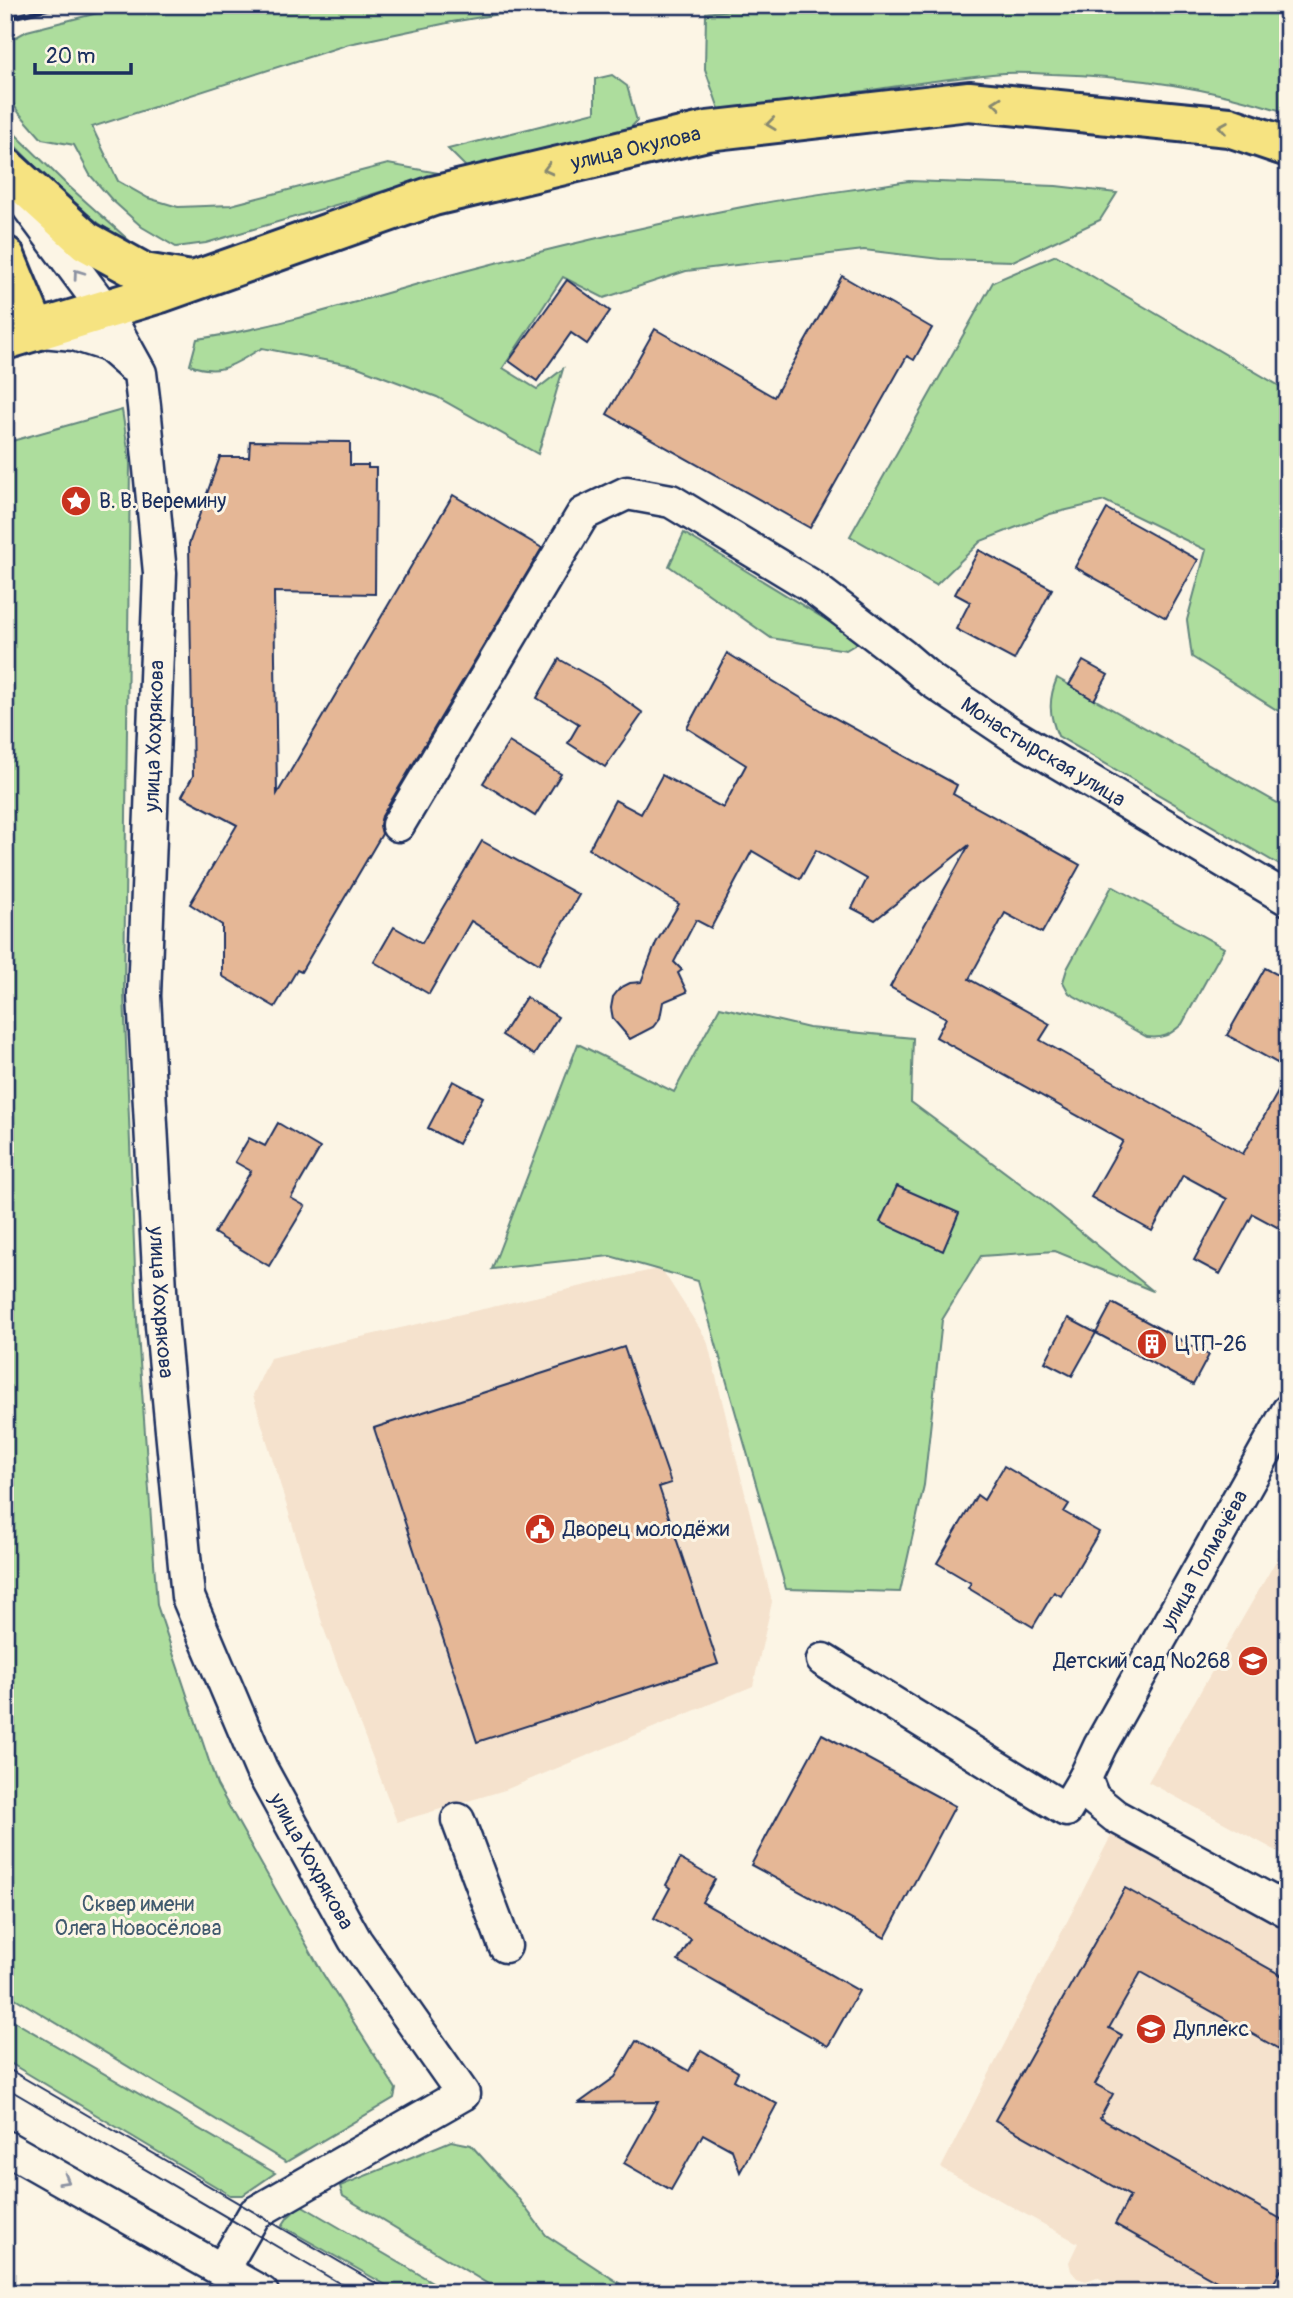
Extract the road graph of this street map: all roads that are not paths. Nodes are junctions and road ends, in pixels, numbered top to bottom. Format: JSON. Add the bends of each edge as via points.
{"nodes":[{"id":1,"x":1288,"y":147,"type":"edge"},
{"id":2,"x":5,"y":167,"type":"edge"},
{"id":3,"x":5,"y":175,"type":"edge"},
{"id":4,"x":5,"y":256,"type":"edge"},
{"id":5,"x":193,"y":281,"type":"junction"},
{"id":6,"x":105,"y":310,"type":"junction"},
{"id":7,"x":21,"y":336,"type":"edge"},
{"id":8,"x":140,"y":373,"type":"junction"},
{"id":9,"x":398,"y":825,"type":"dead end"},
{"id":10,"x":1288,"y":899,"type":"edge"},
{"id":11,"x":1288,"y":1410,"type":"edge"},
{"id":12,"x":823,"y":1660,"type":"dead end"},
{"id":13,"x":1085,"y":1778,"type":"junction"},
{"id":14,"x":458,"y":1820,"type":"dead end"},
{"id":15,"x":1288,"y":1911,"type":"edge"},
{"id":16,"x":505,"y":1946,"type":"dead end"},
{"id":17,"x":5,"y":2147,"type":"edge"},
{"id":18,"x":222,"y":2270,"type":"junction"},
{"id":19,"x":262,"y":2293,"type":"edge"}],
"edges":[{"from":1,"to":5,"type":"main road","name":"улица Окулова","one_way":true,"via":[[1229,127],[970,101],[707,131],[433,197]]},
{"from":2,"to":5,"type":"main road","via":[[86,241],[144,273]]},
{"from":6,"to":3,"type":"street","name":"улица Хохрякова","one_way":true},
{"from":4,"to":7,"type":"main road"},
{"from":5,"to":6,"type":"main road","name":"улица Окулова"},
{"from":6,"to":7,"type":"main road","name":"улица Окулова"},
{"from":6,"to":8,"type":"street","name":"улица Хохрякова"},
{"from":7,"to":8,"type":"street","via":[[74,334],[108,345]]},
{"from":8,"to":18,"type":"street","name":"улица Хохрякова","via":[[160,573],[144,996],[162,1326],[188,1597],[267,1782],[355,1940],[463,2094],[254,2213]]},
{"from":9,"to":10,"type":"street","name":"Монастырская улица","via":[[583,514],[627,493],[671,501],[810,585],[932,681],[1011,734]]},
{"from":11,"to":13,"type":"street","name":"улица Толмачёва"},
{"from":12,"to":13,"type":"street","name":"улица Толмачёва","via":[[1066,1810]]},
{"from":13,"to":15,"type":"street","via":[[1093,1798],[1115,1816]]},
{"from":14,"to":16,"type":"street"},
{"from":17,"to":18,"type":"street","one_way":true},
{"from":18,"to":19,"type":"street"}]}
